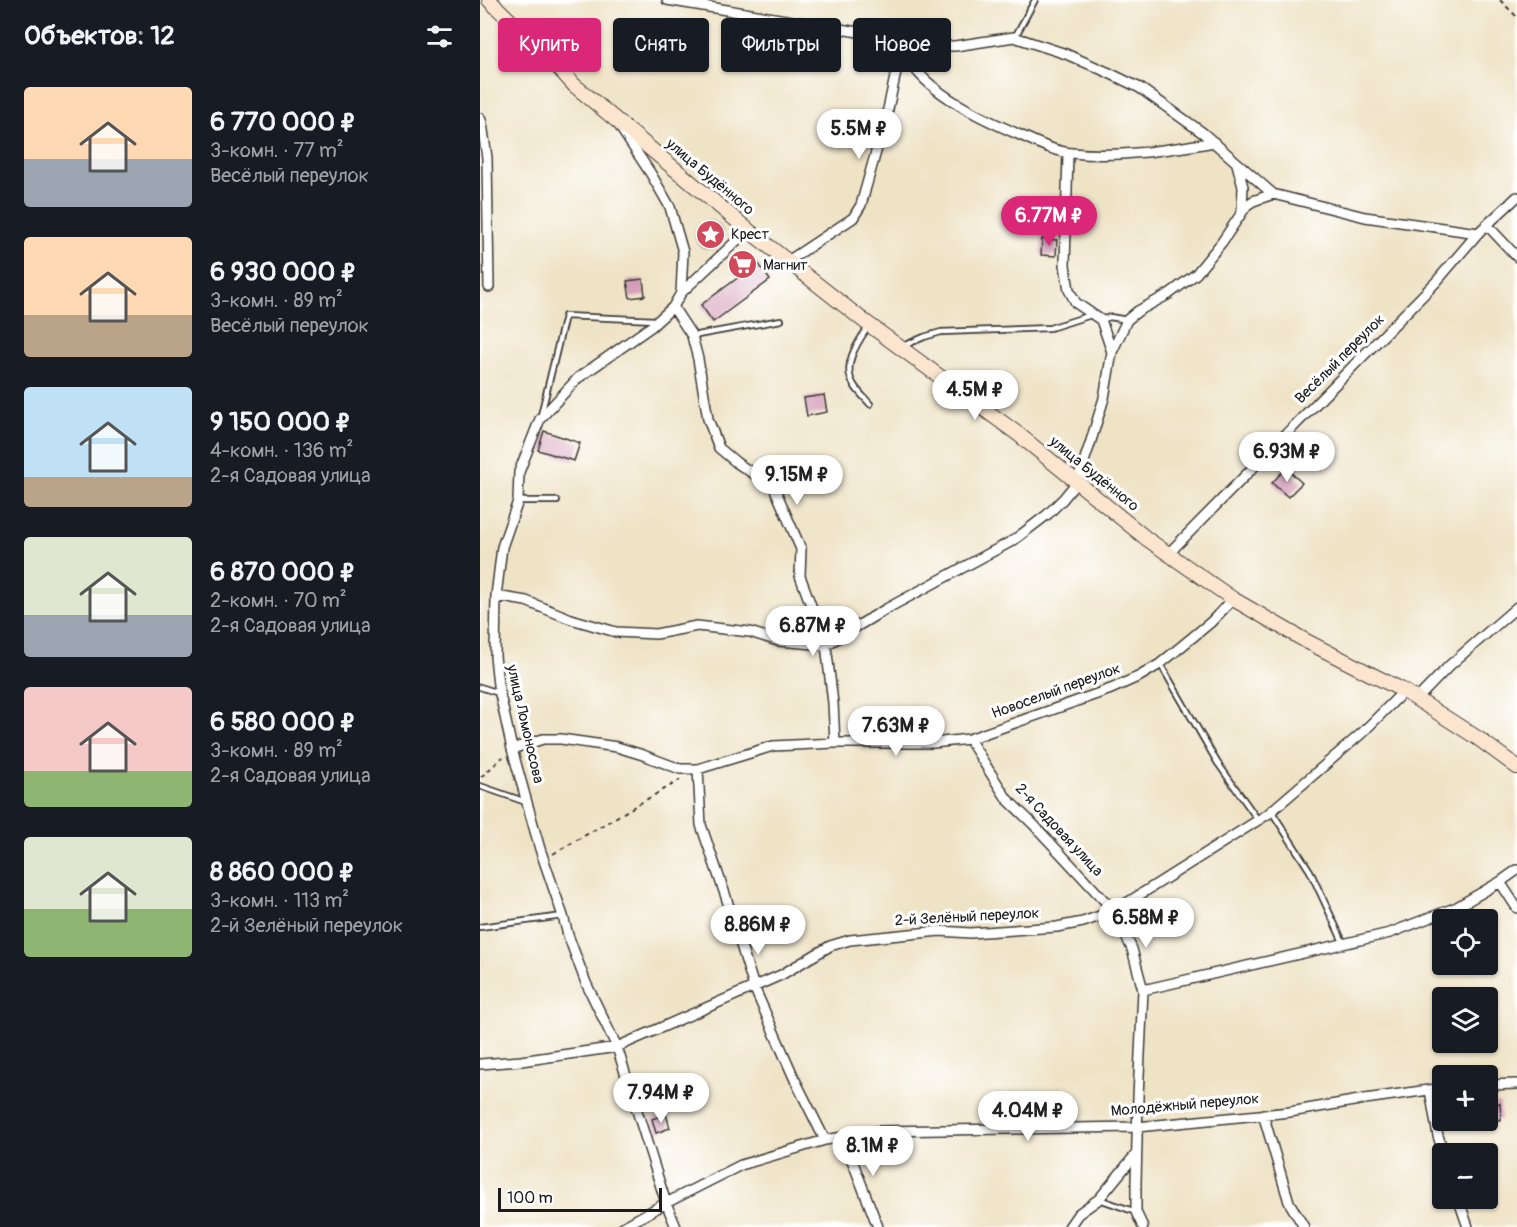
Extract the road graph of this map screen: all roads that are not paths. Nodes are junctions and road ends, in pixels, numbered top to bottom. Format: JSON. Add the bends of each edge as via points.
{"nodes":[{"id":1,"x":489,"y":0,"type":"edge"},
{"id":2,"x":667,"y":0,"type":"edge"},
{"id":3,"x":1035,"y":0,"type":"edge"},
{"id":4,"x":756,"y":15,"type":"junction"},
{"id":5,"x":756,"y":18,"type":"edge"},
{"id":6,"x":853,"y":32,"type":"edge"},
{"id":7,"x":1014,"y":38,"type":"junction"},
{"id":8,"x":951,"y":46,"type":"edge"},
{"id":9,"x":896,"y":72,"type":"edge"},
{"id":10,"x":919,"y":72,"type":"edge"},
{"id":11,"x":614,"y":118,"type":"junction"},
{"id":12,"x":481,"y":121,"type":"edge"},
{"id":13,"x":1214,"y":142,"type":"junction"},
{"id":14,"x":1068,"y":153,"type":"junction"},
{"id":15,"x":1237,"y":164,"type":"junction"},
{"id":16,"x":1273,"y":194,"type":"junction"},
{"id":17,"x":1517,"y":197,"type":"edge"},
{"id":18,"x":1242,"y":210,"type":"junction"},
{"id":19,"x":1487,"y":225,"type":"junction"},
{"id":20,"x":748,"y":231,"type":"junction"},
{"id":21,"x":1478,"y":233,"type":"junction"},
{"id":22,"x":1517,"y":257,"type":"edge"},
{"id":23,"x":788,"y":261,"type":"junction"},
{"id":24,"x":489,"y":287,"type":"dead end"},
{"id":25,"x":681,"y":293,"type":"junction"},
{"id":26,"x":673,"y":307,"type":"junction"},
{"id":27,"x":1097,"y":317,"type":"junction"},
{"id":28,"x":659,"y":320,"type":"junction"},
{"id":29,"x":781,"y":320,"type":"dead end"},
{"id":30,"x":1127,"y":320,"type":"junction"},
{"id":31,"x":870,"y":325,"type":"junction"},
{"id":32,"x":692,"y":336,"type":"junction"},
{"id":33,"x":900,"y":347,"type":"junction"},
{"id":34,"x":1112,"y":352,"type":"junction"},
{"id":35,"x":870,"y":404,"type":"dead end"},
{"id":36,"x":540,"y":419,"type":"junction"},
{"id":37,"x":1077,"y":482,"type":"junction"},
{"id":38,"x":518,"y":501,"type":"junction"},
{"id":39,"x":557,"y":501,"type":"dead end"},
{"id":40,"x":1169,"y":553,"type":"junction"},
{"id":41,"x":496,"y":596,"type":"junction"},
{"id":42,"x":1233,"y":599,"type":"junction"},
{"id":43,"x":1517,"y":607,"type":"edge"},
{"id":44,"x":826,"y":645,"type":"junction"},
{"id":45,"x":1160,"y":664,"type":"junction"},
{"id":46,"x":480,"y":687,"type":"edge"},
{"id":47,"x":1404,"y":691,"type":"junction"},
{"id":48,"x":499,"y":693,"type":"junction"},
{"id":49,"x":1417,"y":699,"type":"junction"},
{"id":50,"x":969,"y":739,"type":"junction"},
{"id":51,"x":835,"y":743,"type":"junction"},
{"id":52,"x":512,"y":749,"type":"junction"},
{"id":53,"x":1517,"y":767,"type":"edge"},
{"id":54,"x":698,"y":769,"type":"junction"},
{"id":55,"x":480,"y":786,"type":"edge"},
{"id":56,"x":528,"y":803,"type":"junction"},
{"id":57,"x":1271,"y":811,"type":"junction"},
{"id":58,"x":1258,"y":820,"type":"junction"},
{"id":59,"x":1517,"y":870,"type":"edge"},
{"id":60,"x":1500,"y":882,"type":"junction"},
{"id":61,"x":1517,"y":908,"type":"edge"},
{"id":62,"x":1114,"y":911,"type":"junction"},
{"id":63,"x":563,"y":916,"type":"junction"},
{"id":64,"x":480,"y":927,"type":"edge"},
{"id":65,"x":1344,"y":944,"type":"junction"},
{"id":66,"x":753,"y":987,"type":"junction"},
{"id":67,"x":1143,"y":990,"type":"junction"},
{"id":68,"x":616,"y":1047,"type":"junction"},
{"id":69,"x":480,"y":1064,"type":"edge"},
{"id":70,"x":1517,"y":1084,"type":"edge"},
{"id":71,"x":1498,"y":1085,"type":"edge"},
{"id":72,"x":1430,"y":1090,"type":"joint"},
{"id":73,"x":1263,"y":1114,"type":"junction"},
{"id":74,"x":1137,"y":1127,"type":"junction"},
{"id":75,"x":843,"y":1137,"type":"junction"},
{"id":76,"x":825,"y":1140,"type":"junction"},
{"id":77,"x":1440,"y":1143,"type":"edge"},
{"id":78,"x":1136,"y":1154,"type":"junction"},
{"id":79,"x":1099,"y":1199,"type":"junction"},
{"id":80,"x":666,"y":1203,"type":"junction"},
{"id":81,"x":1461,"y":1209,"type":"edge"},
{"id":82,"x":1136,"y":1212,"type":"junction"},
{"id":83,"x":623,"y":1227,"type":"edge"},
{"id":84,"x":676,"y":1227,"type":"edge"},
{"id":85,"x":878,"y":1227,"type":"edge"},
{"id":86,"x":1069,"y":1227,"type":"edge"},
{"id":87,"x":1143,"y":1227,"type":"edge"},
{"id":88,"x":1304,"y":1227,"type":"edge"},
{"id":89,"x":1467,"y":1227,"type":"edge"}],
"edges":[{"from":1,"to":11,"type":"main road","name":"улица Будённого","via":[[574,85]]},
{"from":2,"to":4,"type":"street"},
{"from":3,"to":7,"type":"lane"},
{"from":4,"to":5,"type":"lane"},
{"from":4,"to":6,"type":"street"},
{"from":7,"to":8,"type":"street"},
{"from":7,"to":13,"type":"street","via":[[1066,54],[1140,88]]},
{"from":9,"to":23,"type":"street","via":[[861,205],[853,218]]},
{"from":10,"to":14,"type":"street","via":[[952,100],[998,126]]},
{"from":11,"to":20,"type":"main road","name":"улица Будённого"},
{"from":11,"to":25,"type":"street","via":[[670,207],[682,252]]},
{"from":12,"to":24,"type":"street","via":[[487,158]]},
{"from":13,"to":14,"type":"street","via":[[1116,154]]},
{"from":13,"to":15,"type":"street"},
{"from":14,"to":27,"type":"street","via":[[1065,265],[1069,290],[1076,303]]},
{"from":15,"to":16,"type":"street"},
{"from":15,"to":18,"type":"street","via":[[1243,188]]},
{"from":16,"to":18,"type":"street"},
{"from":16,"to":21,"type":"street","via":[[1365,217]]},
{"from":17,"to":19,"type":"street","name":"Весёлый переулок"},
{"from":18,"to":30,"type":"street","via":[[1196,274]]},
{"from":19,"to":21,"type":"street","name":"Весёлый переулок"},
{"from":19,"to":22,"type":"street"},
{"from":20,"to":23,"type":"main road","name":"улица Будённого"},
{"from":20,"to":25,"type":"street","name":"улица Ломоносова"},
{"from":21,"to":40,"type":"street","name":"Весёлый переулок","via":[[1436,282]]},
{"from":23,"to":31,"type":"main road","name":"улица Будённого"},
{"from":25,"to":26,"type":"street","name":"улица Ломоносова"},
{"from":26,"to":28,"type":"street","name":"улица Ломоносова"},
{"from":26,"to":32,"type":"street"},
{"from":27,"to":30,"type":"lane"},
{"from":27,"to":33,"type":"lane","via":[[1050,328],[941,332]]},
{"from":27,"to":34,"type":"street"},
{"from":28,"to":36,"type":"street","name":"улица Ломоносова","via":[[578,378]]},
{"from":28,"to":36,"type":"lane","via":[[564,316]]},
{"from":29,"to":32,"type":"lane"},
{"from":30,"to":34,"type":"street"},
{"from":31,"to":33,"type":"main road","name":"улица Будённого"},
{"from":31,"to":35,"type":"lane","via":[[856,345],[850,365],[852,384]]},
{"from":32,"to":44,"type":"street","via":[[708,419],[719,448],[774,487],[801,549],[800,576]]},
{"from":33,"to":37,"type":"main road","name":"улица Будённого"},
{"from":34,"to":37,"type":"street","via":[[1104,398]]},
{"from":36,"to":38,"type":"street","name":"улица Ломоносова","via":[[519,472]]},
{"from":37,"to":40,"type":"main road","name":"улица Будённого"},
{"from":37,"to":44,"type":"street","via":[[1048,514],[1014,540]]},
{"from":38,"to":39,"type":"lane"},
{"from":38,"to":41,"type":"street","name":"улица Ломоносова","via":[[502,547]]},
{"from":40,"to":42,"type":"main road","name":"улица Будённого"},
{"from":41,"to":44,"type":"street","via":[[526,601],[616,632],[656,634],[697,626],[750,632],[778,641]]},
{"from":41,"to":48,"type":"street","name":"улица Ломоносова"},
{"from":42,"to":45,"type":"street","name":"Новоселый переулок"},
{"from":42,"to":47,"type":"main road","name":"улица Будённого"},
{"from":43,"to":49,"type":"street"},
{"from":44,"to":51,"type":"street"},
{"from":45,"to":50,"type":"street","name":"Новоселый переулок","via":[[1111,689]]},
{"from":45,"to":58,"type":"lane","via":[[1217,762]]},
{"from":46,"to":48,"type":"lane"},
{"from":47,"to":49,"type":"main road","name":"улица Будённого"},
{"from":47,"to":57,"type":"street","name":"2-й Зелёный переулок","via":[[1362,733]]},
{"from":48,"to":52,"type":"street","name":"улица Ломоносова"},
{"from":49,"to":53,"type":"main road","name":"улица Будённого"},
{"from":50,"to":51,"type":"street","name":"Новоселый переулок"},
{"from":50,"to":62,"type":"street","name":"2-я Садовая улица","via":[[1006,799]]},
{"from":51,"to":54,"type":"street","name":"Новоселый переулок","via":[[773,746]]},
{"from":52,"to":54,"type":"street","name":"Новоселый переулок","via":[[543,739],[561,739],[617,747],[680,769]]},
{"from":52,"to":56,"type":"street","name":"улица Ломоносова"},
{"from":54,"to":66,"type":"street","via":[[701,825]]},
{"from":55,"to":56,"type":"lane"},
{"from":56,"to":63,"type":"street","name":"улица Ломоносова"},
{"from":57,"to":58,"type":"street","name":"2-й Зелёный переулок"},
{"from":57,"to":65,"type":"lane","via":[[1310,871]]},
{"from":58,"to":62,"type":"street","name":"2-й Зелёный переулок"},
{"from":59,"to":60,"type":"street"},
{"from":60,"to":61,"type":"street"},
{"from":60,"to":65,"type":"street","via":[[1457,908],[1390,933]]},
{"from":62,"to":66,"type":"street","name":"2-й Зелёный переулок","via":[[1057,927],[970,933],[940,931],[850,940],[830,946]]},
{"from":62,"to":67,"type":"street","name":"2-я Садовая улица","via":[[1132,949]]},
{"from":63,"to":64,"type":"lane"},
{"from":63,"to":68,"type":"street","name":"улица Ломоносова","via":[[586,983]]},
{"from":65,"to":67,"type":"street"},
{"from":66,"to":68,"type":"street","name":"2-й Зелёный переулок"},
{"from":66,"to":76,"type":"street"},
{"from":67,"to":74,"type":"street","name":"2-я Садовая улица"},
{"from":68,"to":69,"type":"street","name":"2-й Зелёный переулок"},
{"from":68,"to":80,"type":"street","name":"улица Ломоносова"},
{"from":70,"to":71,"type":"street"},
{"from":72,"to":73,"type":"street","name":"Молодёжный переулок"},
{"from":72,"to":77,"type":"street"},
{"from":73,"to":74,"type":"street","name":"Молодёжный переулок"},
{"from":73,"to":88,"type":"street","via":[[1289,1202]]},
{"from":74,"to":75,"type":"street","name":"Молодёжный переулок","via":[[879,1131]]},
{"from":74,"to":78,"type":"street","name":"2-я Садовая улица"},
{"from":75,"to":76,"type":"street","name":"Молодёжный переулок"},
{"from":75,"to":85,"type":"street"},
{"from":76,"to":80,"type":"street","name":"Молодёжный переулок","via":[[741,1164]]},
{"from":78,"to":79,"type":"street"},
{"from":78,"to":82,"type":"street","name":"2-я Садовая улица"},
{"from":79,"to":82,"type":"lane"},
{"from":79,"to":86,"type":"street","via":[[1078,1214]]},
{"from":80,"to":83,"type":"street","name":"Молодёжный переулок"},
{"from":80,"to":84,"type":"street","name":"улица Ломоносова"},
{"from":81,"to":89,"type":"street"},
{"from":82,"to":87,"type":"street","name":"2-я Садовая улица"}]}
